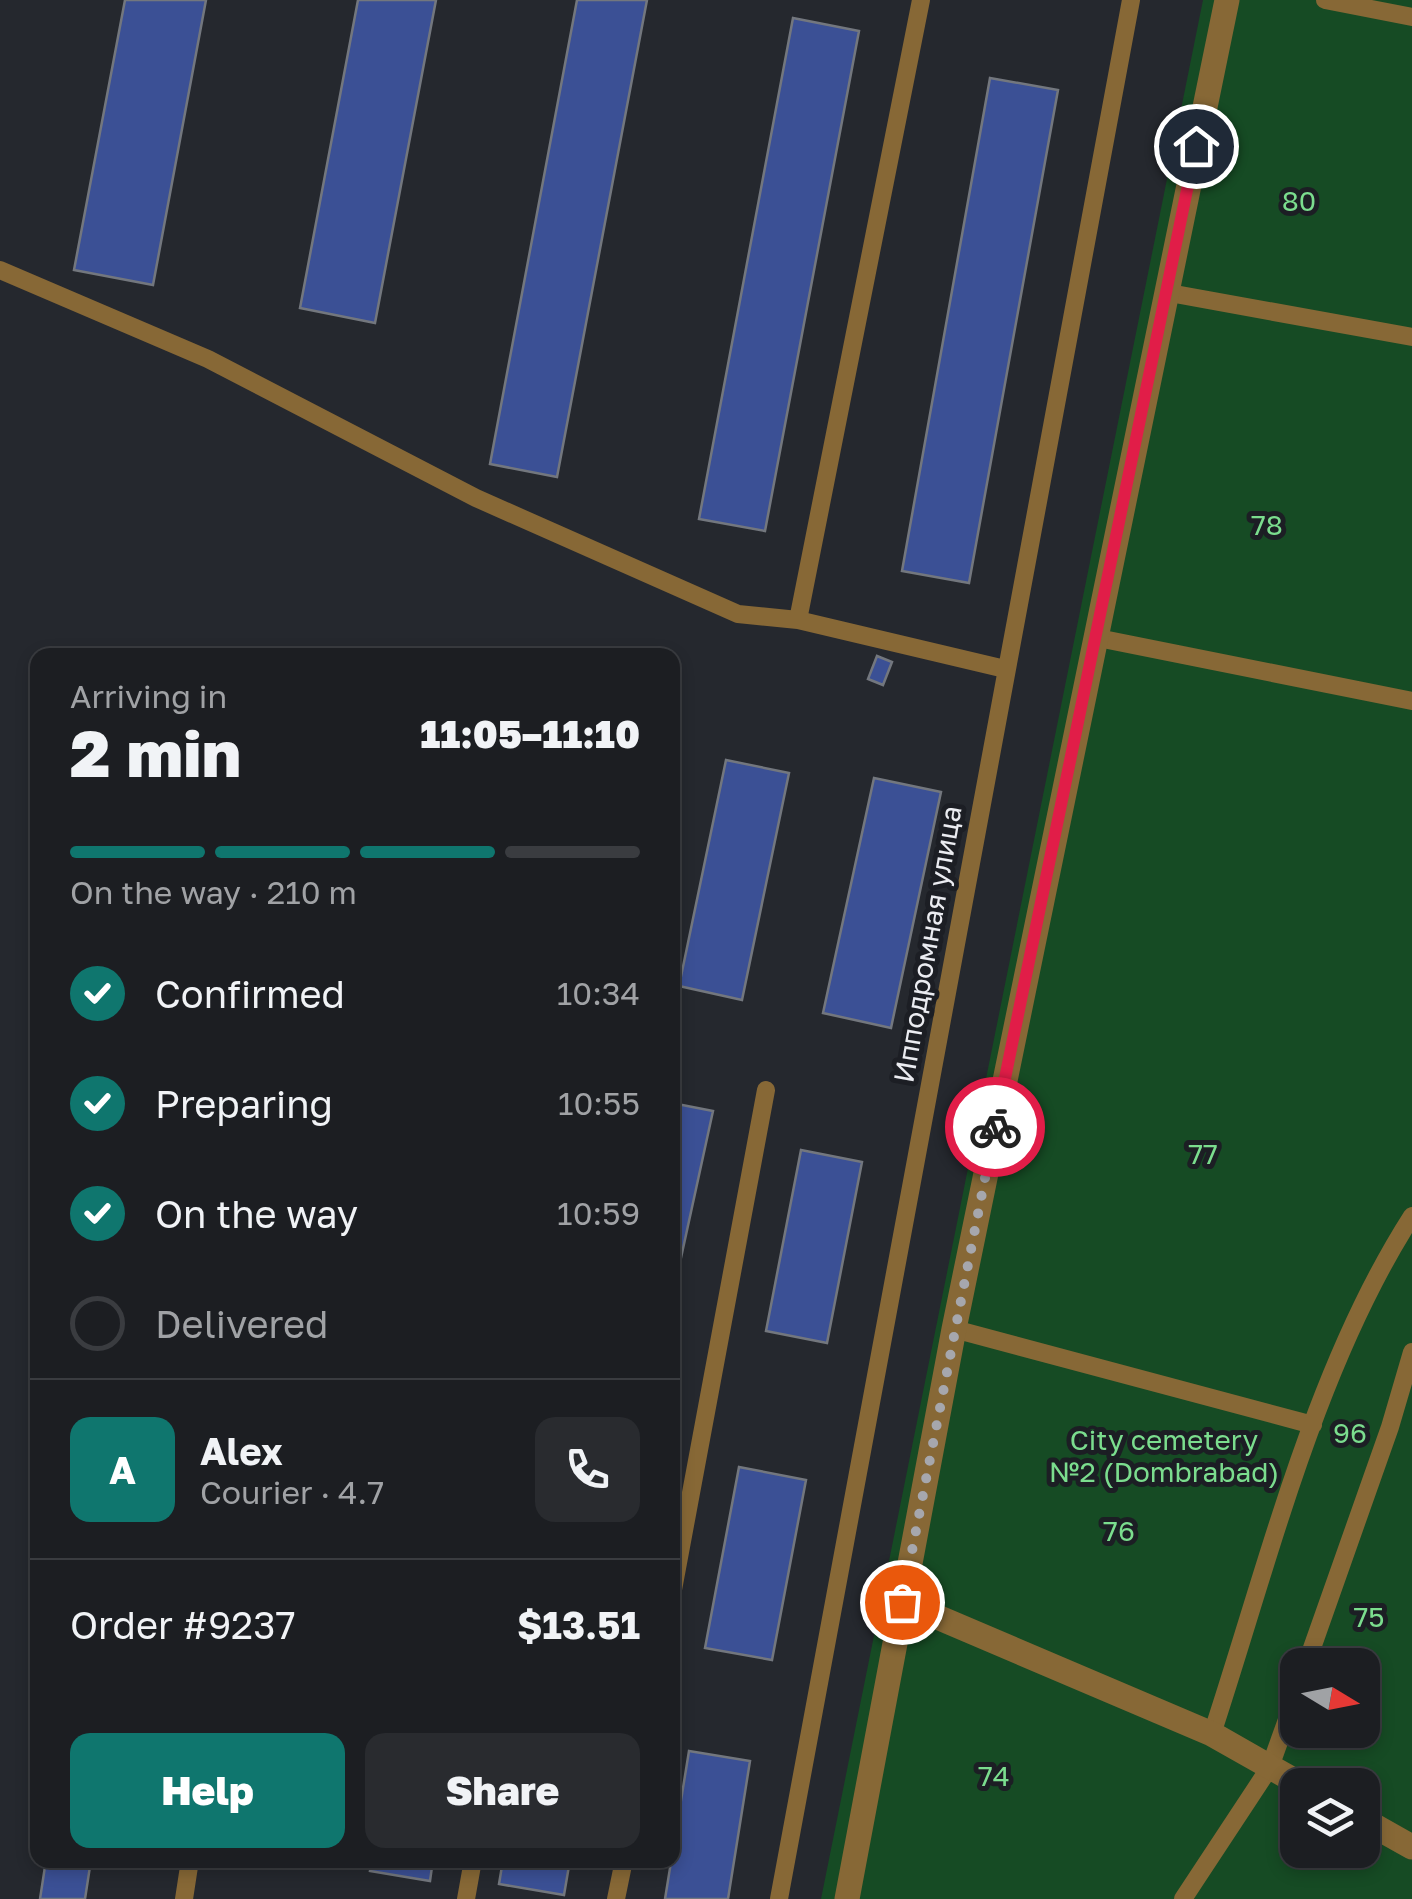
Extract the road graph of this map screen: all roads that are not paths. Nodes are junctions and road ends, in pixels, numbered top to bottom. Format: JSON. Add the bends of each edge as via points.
{"nodes":[{"id":1,"x":921,"y":0,"type":"edge"},
{"id":2,"x":1131,"y":0,"type":"edge"},
{"id":3,"x":1227,"y":0,"type":"edge"},
{"id":4,"x":1325,"y":0,"type":"edge"},
{"id":5,"x":1412,"y":18,"type":"edge"},
{"id":6,"x":0,"y":270,"type":"edge"},
{"id":7,"x":1164,"y":292,"type":"junction"},
{"id":8,"x":1412,"y":336,"type":"edge"},
{"id":9,"x":798,"y":620,"type":"junction"},
{"id":10,"x":1093,"y":638,"type":"junction"},
{"id":11,"x":1005,"y":670,"type":"junction"},
{"id":12,"x":1412,"y":701,"type":"edge"},
{"id":13,"x":766,"y":1090,"type":"dead end"},
{"id":14,"x":1412,"y":1216,"type":"edge"},
{"id":15,"x":954,"y":1329,"type":"junction"},
{"id":16,"x":1412,"y":1352,"type":"edge"},
{"id":17,"x":1313,"y":1425,"type":"junction"},
{"id":18,"x":1390,"y":1427,"type":"junction"},
{"id":19,"x":1412,"y":1431,"type":"edge"},
{"id":20,"x":680,"y":1552,"type":"edge"},
{"id":21,"x":902,"y":1602,"type":"junction"},
{"id":22,"x":1312,"y":1648,"type":"edge"},
{"id":23,"x":1212,"y":1734,"type":"junction"},
{"id":24,"x":1280,"y":1739,"type":"edge"},
{"id":25,"x":1270,"y":1767,"type":"junction"},
{"id":26,"x":1280,"y":1773,"type":"edge"},
{"id":27,"x":1380,"y":1829,"type":"edge"},
{"id":28,"x":1412,"y":1848,"type":"edge"},
{"id":29,"x":189,"y":1868,"type":"edge"},
{"id":30,"x":472,"y":1868,"type":"edge"},
{"id":31,"x":622,"y":1868,"type":"edge"},
{"id":32,"x":184,"y":1899,"type":"edge"},
{"id":33,"x":466,"y":1899,"type":"edge"},
{"id":34,"x":616,"y":1899,"type":"edge"},
{"id":35,"x":780,"y":1899,"type":"edge"},
{"id":36,"x":847,"y":1899,"type":"edge"},
{"id":37,"x":1183,"y":1899,"type":"edge"}],
"edges":[{"from":1,"to":9,"type":"lane"},
{"from":2,"to":11,"type":"lane","name":"Ипподромная улица"},
{"from":3,"to":7,"type":"street"},
{"from":4,"to":5,"type":"lane"},
{"from":6,"to":9,"type":"lane","via":[[208,359],[476,498],[738,614]]},
{"from":7,"to":8,"type":"lane"},
{"from":7,"to":10,"type":"street"},
{"from":9,"to":11,"type":"lane"},
{"from":10,"to":12,"type":"lane"},
{"from":10,"to":15,"type":"street"},
{"from":11,"to":35,"type":"lane","name":"Ипподромная улица"},
{"from":13,"to":20,"type":"lane"},
{"from":14,"to":17,"type":"lane","via":[[1383,1261]]},
{"from":15,"to":17,"type":"lane"},
{"from":15,"to":21,"type":"street"},
{"from":16,"to":18,"type":"lane"},
{"from":17,"to":23,"type":"lane"},
{"from":18,"to":19,"type":"lane"},
{"from":18,"to":22,"type":"lane"},
{"from":21,"to":23,"type":"street"},
{"from":21,"to":36,"type":"street"},
{"from":23,"to":25,"type":"street"},
{"from":24,"to":25,"type":"lane"},
{"from":25,"to":26,"type":"street"},
{"from":25,"to":37,"type":"lane"},
{"from":27,"to":28,"type":"street"},
{"from":29,"to":32,"type":"lane"},
{"from":30,"to":33,"type":"lane"},
{"from":31,"to":34,"type":"lane"}]}
